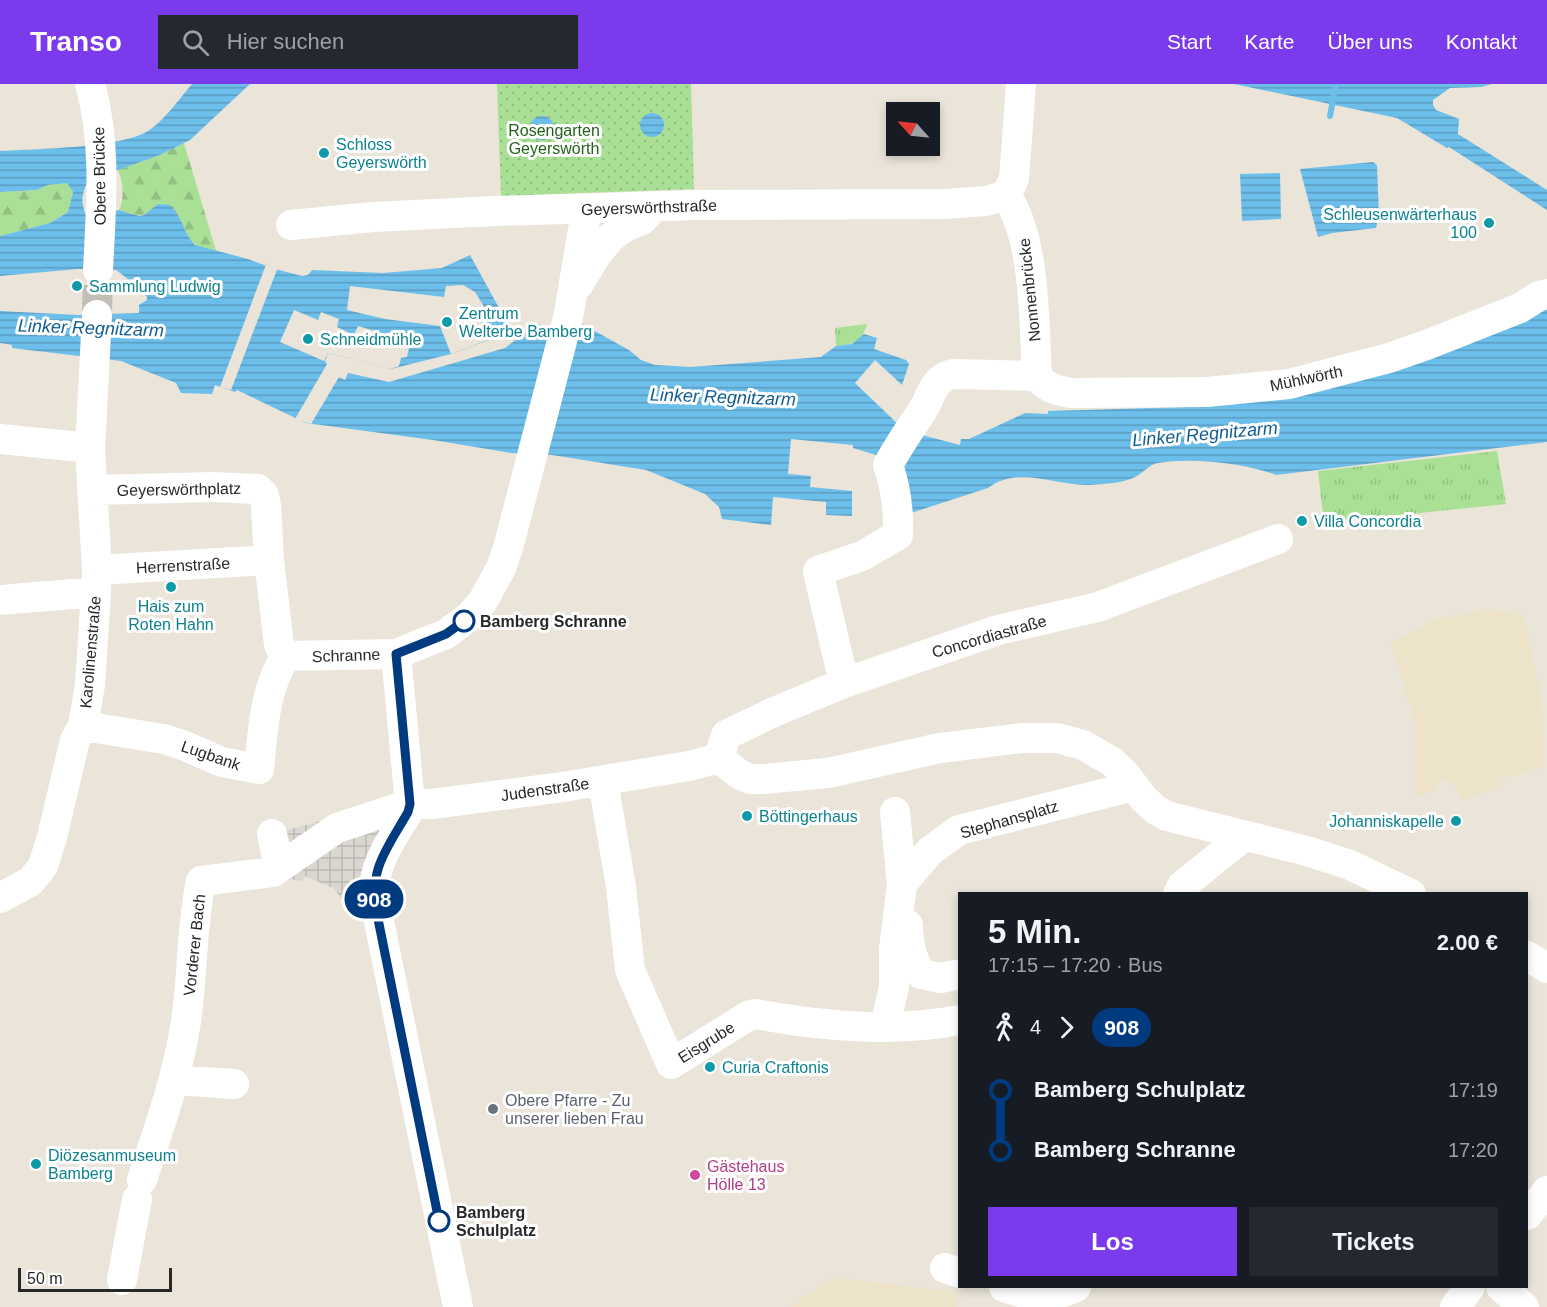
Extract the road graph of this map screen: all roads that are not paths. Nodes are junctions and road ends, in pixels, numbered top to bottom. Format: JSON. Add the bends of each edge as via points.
{"nodes":[{"id":1,"x":90,"y":84,"type":"edge"},
{"id":2,"x":1021,"y":84,"type":"edge"},
{"id":3,"x":1006,"y":195,"type":"junction"},
{"id":4,"x":654,"y":207,"type":"junction"},
{"id":5,"x":588,"y":209,"type":"junction"},
{"id":6,"x":291,"y":225,"type":"dead end"},
{"id":7,"x":98,"y":270,"type":"tunnel mouth"},
{"id":8,"x":1547,"y":294,"type":"edge"},
{"id":9,"x":571,"y":306,"type":"junction"},
{"id":10,"x":98,"y":315,"type":"tunnel mouth"},
{"id":11,"x":1044,"y":382,"type":"junction"},
{"id":12,"x":0,"y":439,"type":"edge"},
{"id":13,"x":90,"y":448,"type":"junction"},
{"id":14,"x":93,"y":490,"type":"junction"},
{"id":15,"x":1278,"y":539,"type":"dead end"},
{"id":16,"x":269,"y":560,"type":"junction"},
{"id":17,"x":96,"y":581,"type":"junction"},
{"id":18,"x":0,"y":600,"type":"edge"},
{"id":19,"x":396,"y":654,"type":"junction"},
{"id":20,"x":286,"y":656,"type":"junction"},
{"id":21,"x":844,"y":682,"type":"junction"},
{"id":22,"x":83,"y":726,"type":"junction"},
{"id":23,"x":719,"y":758,"type":"junction"},
{"id":24,"x":603,"y":781,"type":"junction"},
{"id":25,"x":1134,"y":786,"type":"junction"},
{"id":26,"x":410,"y":804,"type":"junction"},
{"id":27,"x":895,"y":812,"type":"dead end"},
{"id":28,"x":272,"y":834,"type":"dead end"},
{"id":29,"x":1244,"y":836,"type":"junction"},
{"id":30,"x":276,"y":869,"type":"junction"},
{"id":31,"x":1180,"y":890,"type":"edge"},
{"id":32,"x":901,"y":891,"type":"junction"},
{"id":33,"x":1407,"y":892,"type":"edge"},
{"id":34,"x":0,"y":898,"type":"edge"},
{"id":35,"x":1528,"y":957,"type":"edge"},
{"id":36,"x":1547,"y":968,"type":"edge"},
{"id":37,"x":955,"y":975,"type":"dead end"},
{"id":38,"x":958,"y":1020,"type":"edge"},
{"id":39,"x":885,"y":1026,"type":"junction"},
{"id":40,"x":175,"y":1080,"type":"junction"},
{"id":41,"x":234,"y":1084,"type":"dead end"},
{"id":42,"x":1547,"y":1191,"type":"edge"},
{"id":43,"x":1528,"y":1214,"type":"edge"},
{"id":44,"x":122,"y":1280,"type":"dead end"},
{"id":45,"x":1007,"y":1288,"type":"edge"},
{"id":46,"x":1074,"y":1288,"type":"edge"},
{"id":47,"x":1469,"y":1288,"type":"edge"},
{"id":48,"x":1503,"y":1288,"type":"edge"},
{"id":49,"x":458,"y":1307,"type":"edge"},
{"id":50,"x":1455,"y":1307,"type":"edge"},
{"id":51,"x":1524,"y":1307,"type":"edge"}],
"edges":[{"from":1,"to":7,"type":"street","name":"Obere Brücke","via":[[100,138]]},
{"from":2,"to":3,"type":"street","via":[[1014,179]]},
{"from":3,"to":4,"type":"street","name":"Geyerswörthstraße","via":[[986,201],[945,204]]},
{"from":3,"to":11,"type":"street","name":"Nonnenbrücke","via":[[1021,223]]},
{"from":4,"to":5,"type":"street","name":"Geyerswörthstraße"},
{"from":4,"to":9,"type":"street","via":[[642,220],[610,238],[597,254]]},
{"from":5,"to":6,"type":"street","name":"Geyerswörthstraße","via":[[414,215]]},
{"from":5,"to":9,"type":"street"},
{"from":8,"to":11,"type":"street","name":"Mühlwörth","via":[[1419,348],[1288,384],[1143,394],[1070,393]]},
{"from":9,"to":19,"type":"street","name":"Schranne","via":[[501,568],[470,616],[446,634]]},
{"from":10,"to":13,"type":"street","name":"Karolinenstraße"},
{"from":11,"to":21,"type":"street","name":"Mühlwörth","via":[[946,375],[931,391],[923,411],[908,430],[891,475],[899,515],[898,535],[862,556],[818,571]]},
{"from":12,"to":13,"type":"street"},
{"from":13,"to":14,"type":"street","name":"Karolinenstraße"},
{"from":14,"to":16,"type":"street","name":"Geyerswörthplatz","via":[[258,489],[264,495]]},
{"from":14,"to":17,"type":"street","name":"Karolinenstraße"},
{"from":15,"to":21,"type":"street","name":"Concordiastraße","via":[[1098,607],[998,630]]},
{"from":16,"to":17,"type":"street","name":"Herrenstraße"},
{"from":16,"to":20,"type":"street","via":[[279,645]]},
{"from":17,"to":18,"type":"street","name":"Herrenstraße"},
{"from":17,"to":22,"type":"street","name":"Karolinenstraße","via":[[90,685]]},
{"from":19,"to":20,"type":"street","name":"Schranne"},
{"from":19,"to":26,"type":"street"},
{"from":20,"to":22,"type":"street","name":"Lugbank","via":[[277,670],[265,715],[259,769],[222,762],[164,739]]},
{"from":21,"to":23,"type":"street","name":"Concordiastraße","via":[[726,735]]},
{"from":22,"to":34,"type":"street","name":"Karolinenstraße","via":[[75,740],[43,866],[31,881]]},
{"from":23,"to":24,"type":"street","name":"Judenstraße"},
{"from":23,"to":25,"type":"street","via":[[739,774],[763,779],[828,773],[939,748],[1057,738],[1104,756]]},
{"from":24,"to":26,"type":"street","name":"Judenstraße"},
{"from":24,"to":39,"type":"street","name":"Eisgrube","via":[[630,970],[671,1064],[754,1014],[850,1027]]},
{"from":25,"to":29,"type":"street","via":[[1167,816]]},
{"from":25,"to":32,"type":"street","name":"Stephansplatz","via":[[959,830],[930,851]]},
{"from":26,"to":30,"type":"street","name":"Judenstraße","via":[[337,828]]},
{"from":26,"to":49,"type":"street","via":[[381,859],[374,897]]},
{"from":27,"to":32,"type":"street"},
{"from":28,"to":30,"type":"street"},
{"from":29,"to":31,"type":"street"},
{"from":29,"to":33,"type":"street","via":[[1350,865]]},
{"from":30,"to":40,"type":"street","name":"Vorderer Bach","via":[[201,881],[193,926],[188,1009]]},
{"from":32,"to":37,"type":"street","via":[[909,945],[921,974],[941,978]]},
{"from":32,"to":39,"type":"street","via":[[894,987]]},
{"from":35,"to":36,"type":"street"},
{"from":38,"to":39,"type":"street","name":"Eisgrube"},
{"from":40,"to":41,"type":"street"},
{"from":40,"to":44,"type":"street","name":"Vorderer Bach","via":[[140,1189]]},
{"from":42,"to":43,"type":"street"},
{"from":45,"to":46,"type":"street","via":[[1051,1297]]},
{"from":47,"to":50,"type":"street"},
{"from":48,"to":51,"type":"street"}]}
